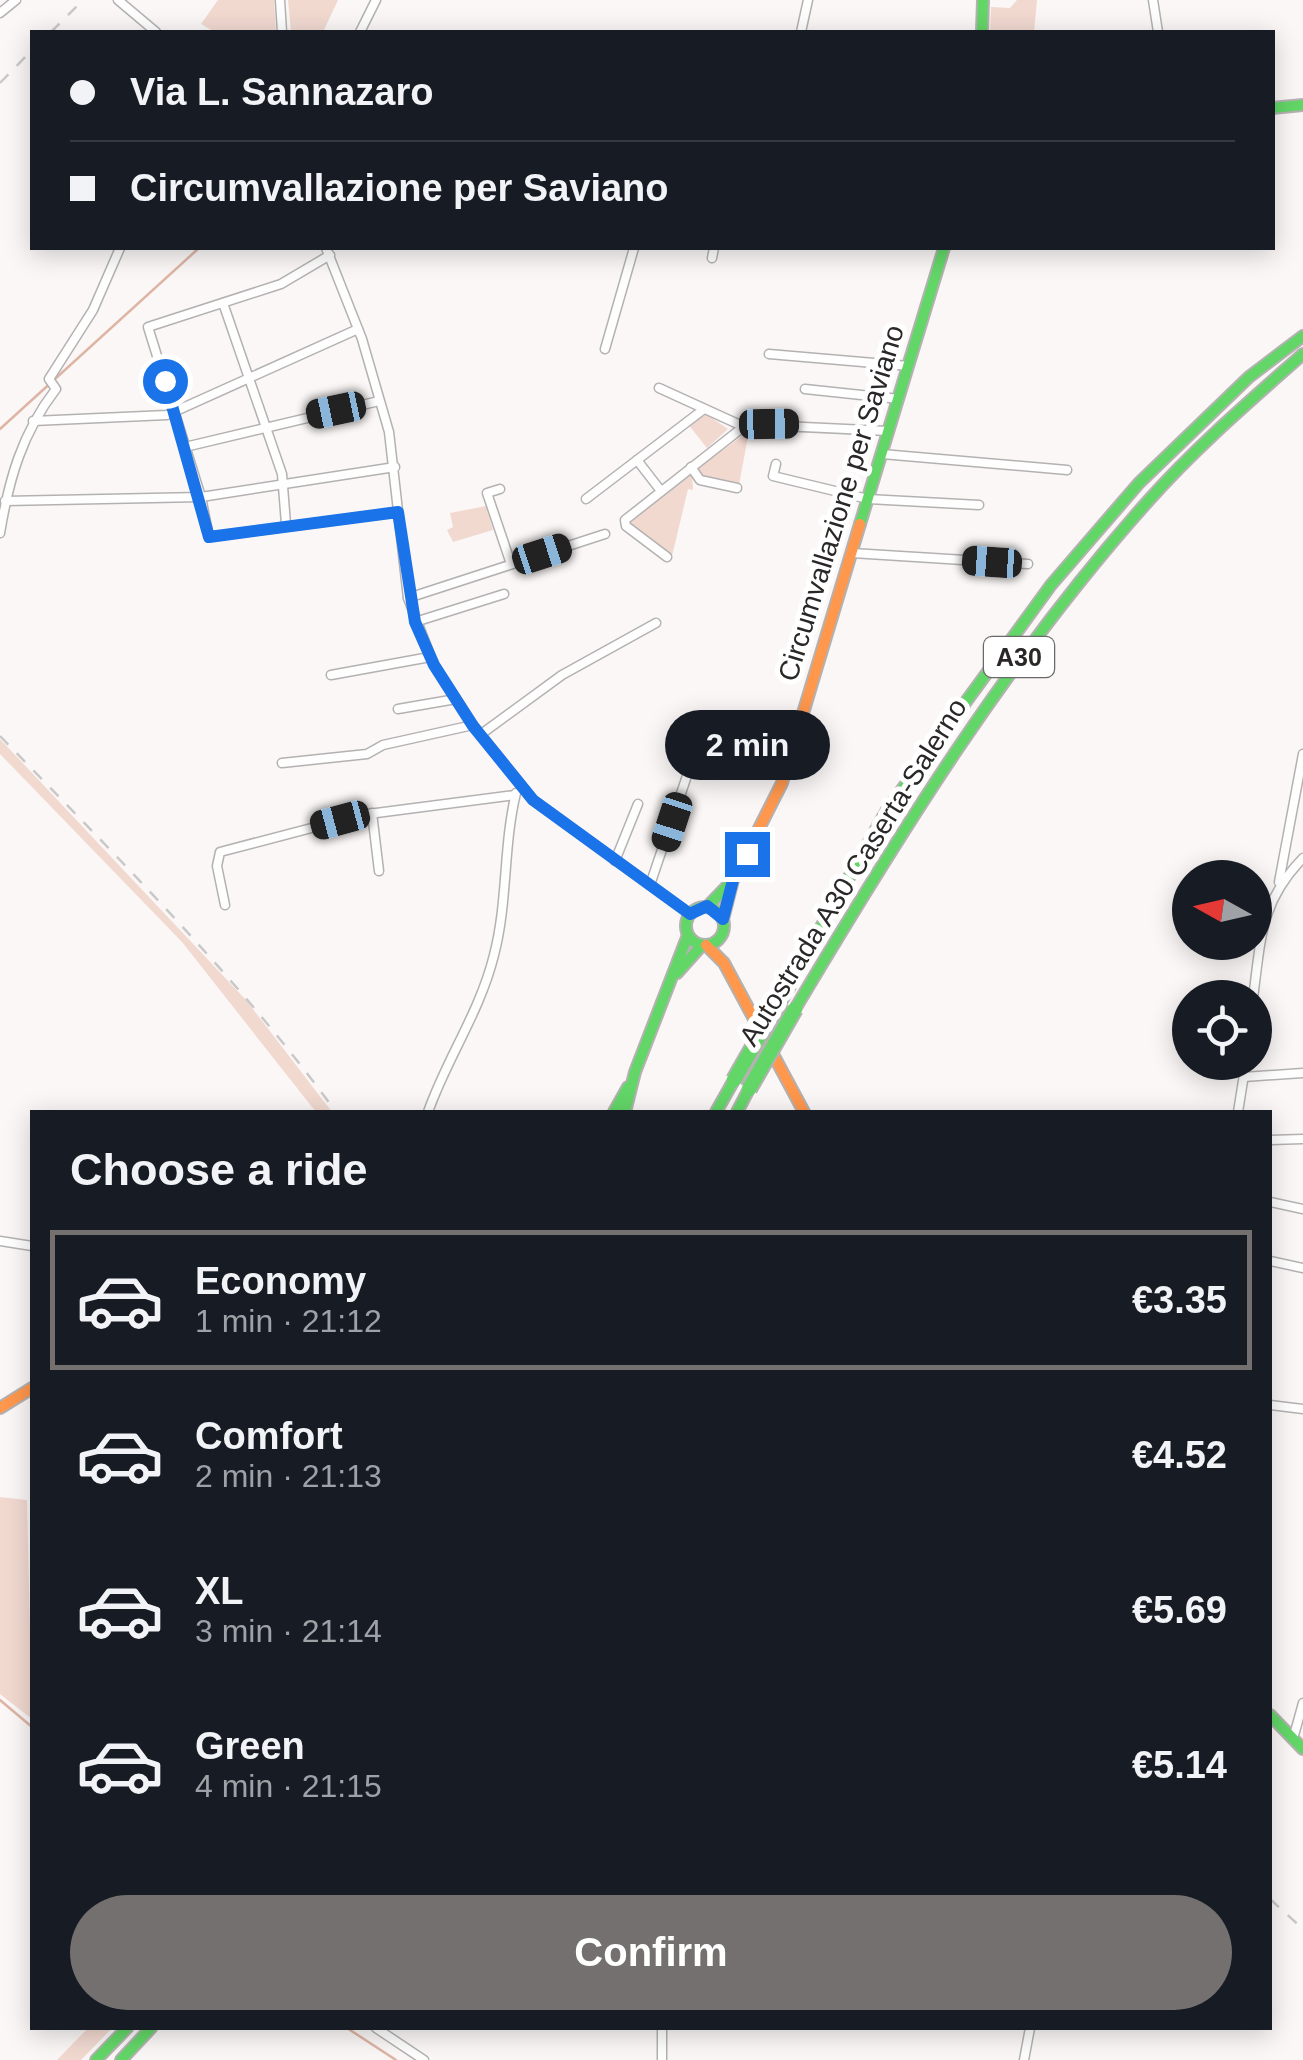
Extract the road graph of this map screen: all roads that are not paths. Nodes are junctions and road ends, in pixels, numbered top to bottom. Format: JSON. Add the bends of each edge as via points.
{"nodes":[{"id":1,"x":16,"y":0,"type":"edge"},
{"id":2,"x":118,"y":0,"type":"edge"},
{"id":3,"x":280,"y":0,"type":"edge"},
{"id":4,"x":376,"y":0,"type":"edge"},
{"id":5,"x":808,"y":0,"type":"edge"},
{"id":6,"x":984,"y":0,"type":"edge"},
{"id":7,"x":1154,"y":0,"type":"edge"},
{"id":8,"x":0,"y":13,"type":"edge"},
{"id":9,"x":154,"y":30,"type":"edge"},
{"id":10,"x":282,"y":30,"type":"edge"},
{"id":11,"x":361,"y":30,"type":"edge"},
{"id":12,"x":802,"y":30,"type":"edge"},
{"id":13,"x":982,"y":30,"type":"edge"},
{"id":14,"x":1158,"y":30,"type":"edge"},
{"id":15,"x":1303,"y":106,"type":"edge"},
{"id":16,"x":1275,"y":108,"type":"edge"},
{"id":17,"x":119,"y":250,"type":"edge"},
{"id":18,"x":633,"y":250,"type":"edge"},
{"id":19,"x":943,"y":250,"type":"edge"},
{"id":20,"x":328,"y":251,"type":"edge"},
{"id":21,"x":222,"y":302,"type":"junction"},
{"id":22,"x":358,"y":329,"type":"junction"},
{"id":23,"x":1303,"y":336,"type":"edge"},
{"id":24,"x":606,"y":348,"type":"dead end"},
{"id":25,"x":769,"y":354,"type":"dead end"},
{"id":26,"x":1303,"y":354,"type":"edge"},
{"id":27,"x":909,"y":366,"type":"junction"},
{"id":28,"x":249,"y":377,"type":"junction"},
{"id":29,"x":660,"y":388,"type":"dead end"},
{"id":30,"x":805,"y":389,"type":"dead end"},
{"id":31,"x":898,"y":399,"type":"junction"},
{"id":32,"x":380,"y":401,"type":"junction"},
{"id":33,"x":174,"y":408,"type":"junction"},
{"id":34,"x":704,"y":408,"type":"junction"},
{"id":35,"x":33,"y":421,"type":"junction"},
{"id":36,"x":747,"y":424,"type":"junction"},
{"id":37,"x":265,"y":426,"type":"junction"},
{"id":38,"x":888,"y":431,"type":"junction"},
{"id":39,"x":185,"y":447,"type":"junction"},
{"id":40,"x":882,"y":454,"type":"junction"},
{"id":41,"x":637,"y":460,"type":"junction"},
{"id":42,"x":776,"y":464,"type":"dead end"},
{"id":43,"x":395,"y":467,"type":"junction"},
{"id":44,"x":690,"y":467,"type":"junction"},
{"id":45,"x":1067,"y":470,"type":"dead end"},
{"id":46,"x":283,"y":487,"type":"junction"},
{"id":47,"x":737,"y":488,"type":"dead end"},
{"id":48,"x":500,"y":489,"type":"dead end"},
{"id":49,"x":661,"y":491,"type":"junction"},
{"id":50,"x":201,"y":498,"type":"junction"},
{"id":51,"x":586,"y":499,"type":"dead end"},
{"id":52,"x":5,"y":500,"type":"junction"},
{"id":53,"x":868,"y":500,"type":"junction"},
{"id":54,"x":978,"y":505,"type":"dead end"},
{"id":55,"x":398,"y":512,"type":"junction"},
{"id":56,"x":286,"y":524,"type":"junction"},
{"id":57,"x":0,"y":533,"type":"edge"},
{"id":58,"x":605,"y":534,"type":"dead end"},
{"id":59,"x":852,"y":552,"type":"junction"},
{"id":60,"x":667,"y":557,"type":"dead end"},
{"id":61,"x":511,"y":564,"type":"junction"},
{"id":62,"x":1028,"y":564,"type":"dead end"},
{"id":63,"x":504,"y":594,"type":"dead end"},
{"id":64,"x":408,"y":598,"type":"junction"},
{"id":65,"x":415,"y":622,"type":"junction"},
{"id":66,"x":656,"y":624,"type":"dead end"},
{"id":67,"x":430,"y":656,"type":"junction"},
{"id":68,"x":331,"y":676,"type":"dead end"},
{"id":69,"x":456,"y":698,"type":"junction"},
{"id":70,"x":398,"y":709,"type":"dead end"},
{"id":71,"x":473,"y":726,"type":"junction"},
{"id":72,"x":480,"y":735,"type":"junction"},
{"id":73,"x":1303,"y":754,"type":"edge"},
{"id":74,"x":692,"y":758,"type":"dead end"},
{"id":75,"x":282,"y":763,"type":"dead end"},
{"id":76,"x":520,"y":784,"type":"junction"},
{"id":77,"x":515,"y":795,"type":"junction"},
{"id":78,"x":638,"y":804,"type":"dead end"},
{"id":79,"x":372,"y":813,"type":"junction"},
{"id":80,"x":1303,"y":858,"type":"edge"},
{"id":81,"x":615,"y":861,"type":"junction"},
{"id":82,"x":380,"y":871,"type":"dead end"},
{"id":83,"x":733,"y":880,"type":"junction"},
{"id":84,"x":1279,"y":882,"type":"junction"},
{"id":85,"x":650,"y":886,"type":"junction"},
{"id":86,"x":225,"y":906,"type":"dead end"},
{"id":87,"x":707,"y":906,"type":"junction"},
{"id":88,"x":690,"y":914,"type":"junction"},
{"id":89,"x":723,"y":919,"type":"junction"},
{"id":90,"x":688,"y":935,"type":"junction"},
{"id":91,"x":721,"y":936,"type":"junction"},
{"id":92,"x":704,"y":945,"type":"junction"},
{"id":93,"x":724,"y":963,"type":"junction"},
{"id":94,"x":1256,"y":980,"type":"edge"},
{"id":95,"x":670,"y":982,"type":"junction"},
{"id":96,"x":1303,"y":1074,"type":"edge"},
{"id":97,"x":1272,"y":1075,"type":"edge"},
{"id":98,"x":634,"y":1078,"type":"junction"},
{"id":99,"x":1243,"y":1080,"type":"edge"},
{"id":100,"x":429,"y":1110,"type":"edge"},
{"id":101,"x":615,"y":1110,"type":"edge"},
{"id":102,"x":626,"y":1110,"type":"edge"},
{"id":103,"x":717,"y":1110,"type":"edge"},
{"id":104,"x":737,"y":1110,"type":"edge"},
{"id":105,"x":803,"y":1110,"type":"edge"},
{"id":106,"x":1238,"y":1110,"type":"edge"},
{"id":107,"x":1303,"y":1139,"type":"edge"},
{"id":108,"x":1272,"y":1140,"type":"edge"},
{"id":109,"x":1272,"y":1202,"type":"edge"},
{"id":110,"x":1303,"y":1209,"type":"edge"},
{"id":111,"x":0,"y":1241,"type":"edge"},
{"id":112,"x":30,"y":1246,"type":"edge"},
{"id":113,"x":1272,"y":1261,"type":"edge"},
{"id":114,"x":1303,"y":1268,"type":"edge"},
{"id":115,"x":30,"y":1389,"type":"edge"},
{"id":116,"x":1272,"y":1405,"type":"edge"},
{"id":117,"x":0,"y":1408,"type":"edge"},
{"id":118,"x":1303,"y":1409,"type":"edge"},
{"id":119,"x":1303,"y":1704,"type":"edge"},
{"id":120,"x":1272,"y":1717,"type":"edge"},
{"id":121,"x":1298,"y":1744,"type":"edge"},
{"id":122,"x":125,"y":2030,"type":"edge"},
{"id":123,"x":149,"y":2030,"type":"edge"},
{"id":124,"x":379,"y":2030,"type":"edge"},
{"id":125,"x":662,"y":2030,"type":"edge"},
{"id":126,"x":1030,"y":2030,"type":"edge"},
{"id":127,"x":96,"y":2060,"type":"edge"},
{"id":128,"x":121,"y":2060,"type":"edge"},
{"id":129,"x":424,"y":2060,"type":"edge"},
{"id":130,"x":662,"y":2060,"type":"edge"},
{"id":131,"x":1024,"y":2060,"type":"edge"}],
"edges":[{"from":1,"to":8,"type":"street"},
{"from":2,"to":9,"type":"street"},
{"from":3,"to":10,"type":"street"},
{"from":4,"to":11,"type":"street"},
{"from":5,"to":12,"type":"street"},
{"from":6,"to":13,"type":"main road"},
{"from":7,"to":14,"type":"street"},
{"from":15,"to":16,"type":"main road"},
{"from":17,"to":35,"type":"street","via":[[93,310],[49,380],[56,389]]},
{"from":18,"to":24,"type":"street"},
{"from":19,"to":27,"type":"main road","name":"Circumvallazione per Saviano"},
{"from":20,"to":21,"type":"street","via":[[281,284]]},
{"from":20,"to":22,"type":"street"},
{"from":21,"to":28,"type":"street"},
{"from":21,"to":33,"type":"street","via":[[148,327]]},
{"from":22,"to":28,"type":"street"},
{"from":22,"to":32,"type":"street"},
{"from":23,"to":103,"type":"main road","name":"Autostrada A30 Caserta-Salerno","number":"A30","bridge":true,"via":[[1249,377],[1140,482],[1052,585],[887,810]]},
{"from":25,"to":27,"type":"street"},
{"from":26,"to":104,"type":"main road","name":"Autostrada A30 Caserta-Salerno","number":"A30","bridge":true,"via":[[1150,498],[1068,590],[908,819]]},
{"from":27,"to":31,"type":"main road","name":"Circumvallazione per Saviano"},
{"from":28,"to":33,"type":"street"},
{"from":28,"to":37,"type":"street"},
{"from":29,"to":34,"type":"street"},
{"from":30,"to":31,"type":"street"},
{"from":31,"to":38,"type":"main road","name":"Circumvallazione per Saviano"},
{"from":32,"to":37,"type":"street"},
{"from":32,"to":43,"type":"street"},
{"from":33,"to":35,"type":"street","via":[[167,414]]},
{"from":33,"to":39,"type":"street"},
{"from":34,"to":36,"type":"street"},
{"from":34,"to":41,"type":"street"},
{"from":35,"to":52,"type":"street"},
{"from":36,"to":38,"type":"street"},
{"from":36,"to":44,"type":"street"},
{"from":37,"to":39,"type":"street"},
{"from":37,"to":46,"type":"street"},
{"from":38,"to":40,"type":"main road","name":"Circumvallazione per Saviano"},
{"from":39,"to":50,"type":"street"},
{"from":40,"to":45,"type":"street"},
{"from":40,"to":53,"type":"main road","name":"Circumvallazione per Saviano"},
{"from":41,"to":49,"type":"street"},
{"from":41,"to":51,"type":"street"},
{"from":42,"to":53,"type":"street","via":[[773,476]]},
{"from":43,"to":46,"type":"street"},
{"from":43,"to":55,"type":"street"},
{"from":44,"to":47,"type":"street","via":[[700,480]]},
{"from":44,"to":49,"type":"street"},
{"from":46,"to":50,"type":"street"},
{"from":46,"to":56,"type":"street"},
{"from":48,"to":61,"type":"street","via":[[487,493]]},
{"from":49,"to":60,"type":"street","via":[[624,524]]},
{"from":50,"to":52,"type":"street"},
{"from":50,"to":56,"type":"street","via":[[209,537]]},
{"from":52,"to":57,"type":"street"},
{"from":53,"to":54,"type":"street"},
{"from":53,"to":59,"type":"main road","name":"Circumvallazione per Saviano"},
{"from":55,"to":56,"type":"street"},
{"from":55,"to":64,"type":"street"},
{"from":58,"to":61,"type":"street"},
{"from":59,"to":62,"type":"street"},
{"from":59,"to":83,"type":"main road","name":"Circumvallazione per Saviano","via":[[782,783]]},
{"from":61,"to":64,"type":"street"},
{"from":63,"to":65,"type":"street"},
{"from":64,"to":65,"type":"street"},
{"from":65,"to":67,"type":"street"},
{"from":66,"to":72,"type":"street","via":[[562,675]]},
{"from":67,"to":68,"type":"street"},
{"from":67,"to":69,"type":"street"},
{"from":69,"to":70,"type":"street"},
{"from":69,"to":71,"type":"street"},
{"from":71,"to":72,"type":"street"},
{"from":71,"to":75,"type":"street","via":[[367,754]]},
{"from":72,"to":76,"type":"street"},
{"from":73,"to":84,"type":"street"},
{"from":74,"to":85,"type":"street"},
{"from":76,"to":77,"type":"street"},
{"from":76,"to":81,"type":"street"},
{"from":77,"to":79,"type":"street"},
{"from":77,"to":100,"type":"street","via":[[494,956],[474,1017]]},
{"from":78,"to":81,"type":"street"},
{"from":79,"to":82,"type":"street"},
{"from":79,"to":86,"type":"street","via":[[220,852]]},
{"from":80,"to":84,"type":"street"},
{"from":81,"to":85,"type":"street"},
{"from":83,"to":87,"type":"main road","name":"Circumvallazione per Saviano"},
{"from":83,"to":89,"type":"main road","name":"Circumvallazione per Saviano"},
{"from":84,"to":94,"type":"street","via":[[1265,915]]},
{"from":85,"to":88,"type":"street"},
{"from":87,"to":88,"type":"main road"},
{"from":87,"to":89,"type":"main road"},
{"from":88,"to":90,"type":"main road"},
{"from":89,"to":91,"type":"main road"},
{"from":90,"to":92,"type":"main road"},
{"from":90,"to":95,"type":"main road"},
{"from":91,"to":92,"type":"main road"},
{"from":91,"to":93,"type":"main road"},
{"from":92,"to":93,"type":"main road"},
{"from":92,"to":95,"type":"main road"},
{"from":93,"to":105,"type":"main road"},
{"from":95,"to":98,"type":"main road"},
{"from":96,"to":97,"type":"street"},
{"from":98,"to":101,"type":"main road"},
{"from":98,"to":102,"type":"main road"},
{"from":99,"to":106,"type":"street"},
{"from":107,"to":108,"type":"street"},
{"from":109,"to":110,"type":"street"},
{"from":111,"to":112,"type":"street"},
{"from":113,"to":114,"type":"street"},
{"from":115,"to":117,"type":"main road"},
{"from":116,"to":118,"type":"street"},
{"from":119,"to":121,"type":"street"},
{"from":120,"to":121,"type":"main road"},
{"from":122,"to":127,"type":"main road"},
{"from":123,"to":128,"type":"main road"},
{"from":124,"to":129,"type":"street"},
{"from":125,"to":130,"type":"street"},
{"from":126,"to":131,"type":"street"}]}
